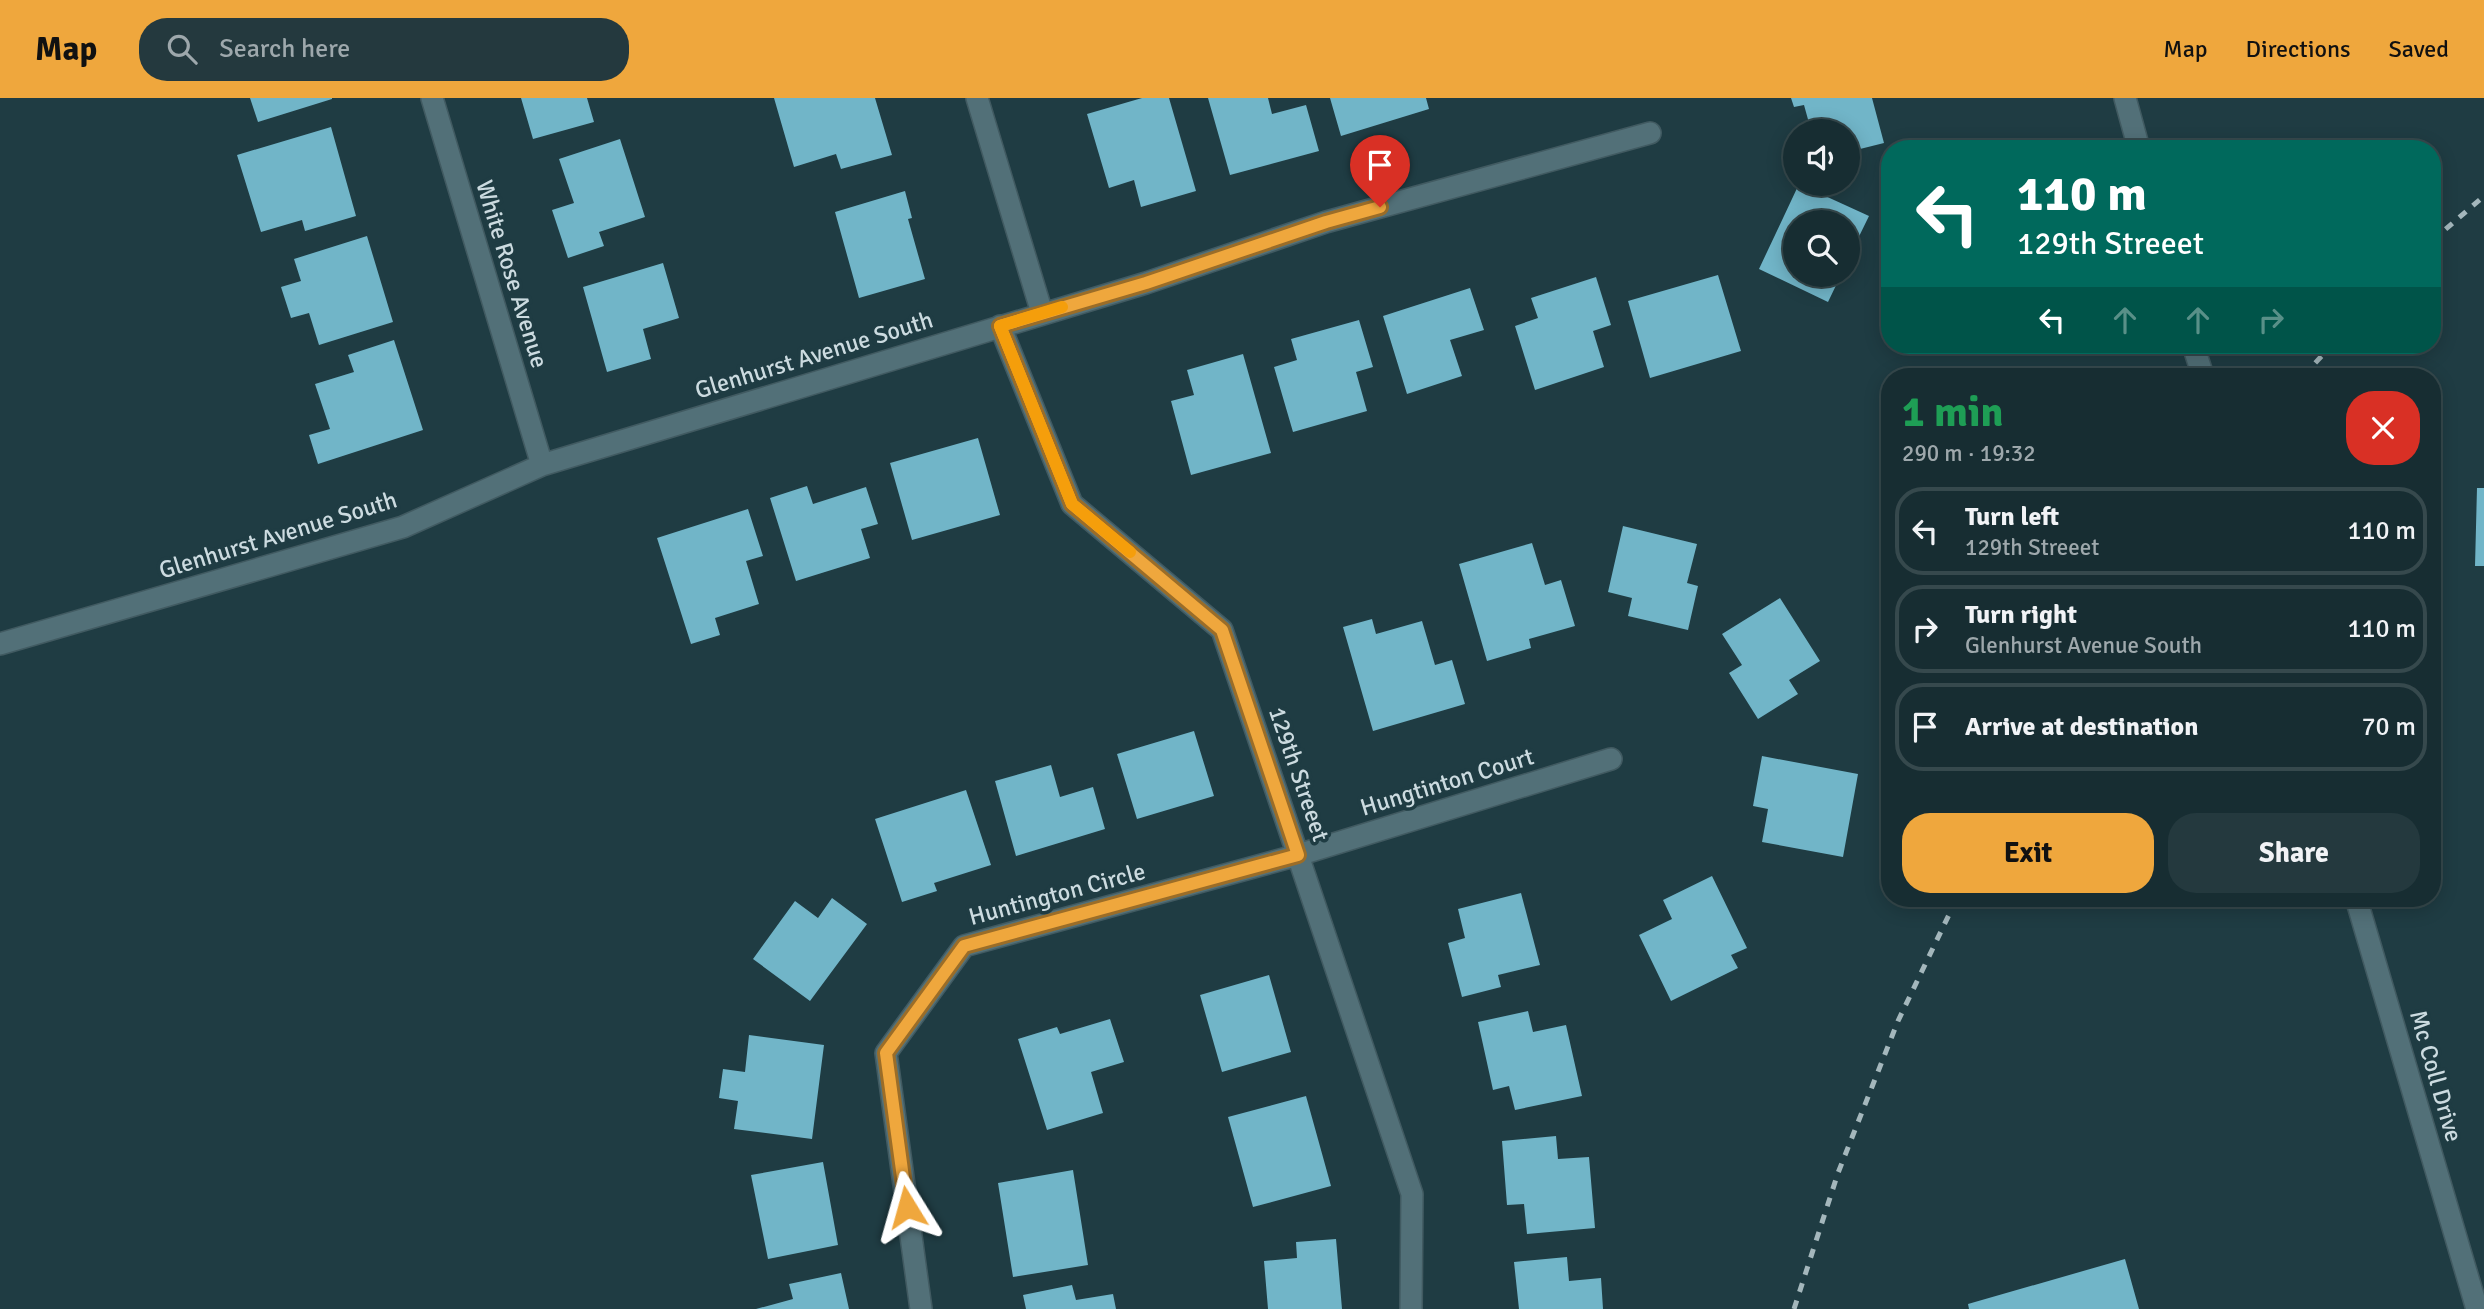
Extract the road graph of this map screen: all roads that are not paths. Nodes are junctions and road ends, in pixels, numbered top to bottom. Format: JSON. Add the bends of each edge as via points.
{"nodes":[{"id":1,"x":432,"y":98,"type":"edge"},
{"id":2,"x":977,"y":98,"type":"edge"},
{"id":3,"x":2124,"y":98,"type":"edge"},
{"id":4,"x":1650,"y":133,"type":"dead end"},
{"id":5,"x":2136,"y":140,"type":"edge"},
{"id":6,"x":1042,"y":313,"type":"junction"},
{"id":7,"x":1000,"y":326,"type":"junction"},
{"id":8,"x":542,"y":465,"type":"junction"},
{"id":9,"x":0,"y":644,"type":"edge"},
{"id":10,"x":1611,"y":759,"type":"dead end"},
{"id":11,"x":1298,"y":855,"type":"junction"},
{"id":12,"x":2359,"y":907,"type":"edge"},
{"id":13,"x":921,"y":1309,"type":"edge"},
{"id":14,"x":1411,"y":1309,"type":"edge"},
{"id":15,"x":2477,"y":1309,"type":"edge"}],
"edges":[{"from":1,"to":8,"type":"street","name":"White Rose Avenue"},
{"from":2,"to":6,"type":"street"},
{"from":3,"to":5,"type":"street"},
{"from":4,"to":6,"type":"street","name":"Glenhurst Avenue South","via":[[1326,222]]},
{"from":6,"to":7,"type":"street","name":"Glenhurst Avenue South"},
{"from":7,"to":8,"type":"street","name":"Glenhurst Avenue South"},
{"from":7,"to":11,"type":"street","name":"129th Streeet","via":[[1072,504],[1222,630]]},
{"from":8,"to":9,"type":"street","name":"Glenhurst Avenue South","via":[[403,527]]},
{"from":10,"to":11,"type":"street","name":"Hungtinton Court"},
{"from":11,"to":13,"type":"street","name":"Huntington Circle","via":[[964,946],[886,1053]]},
{"from":11,"to":14,"type":"street","name":"129th Streeet","via":[[1412,1194]]},
{"from":12,"to":15,"type":"street","name":"Mc Coll Drive"}]}
